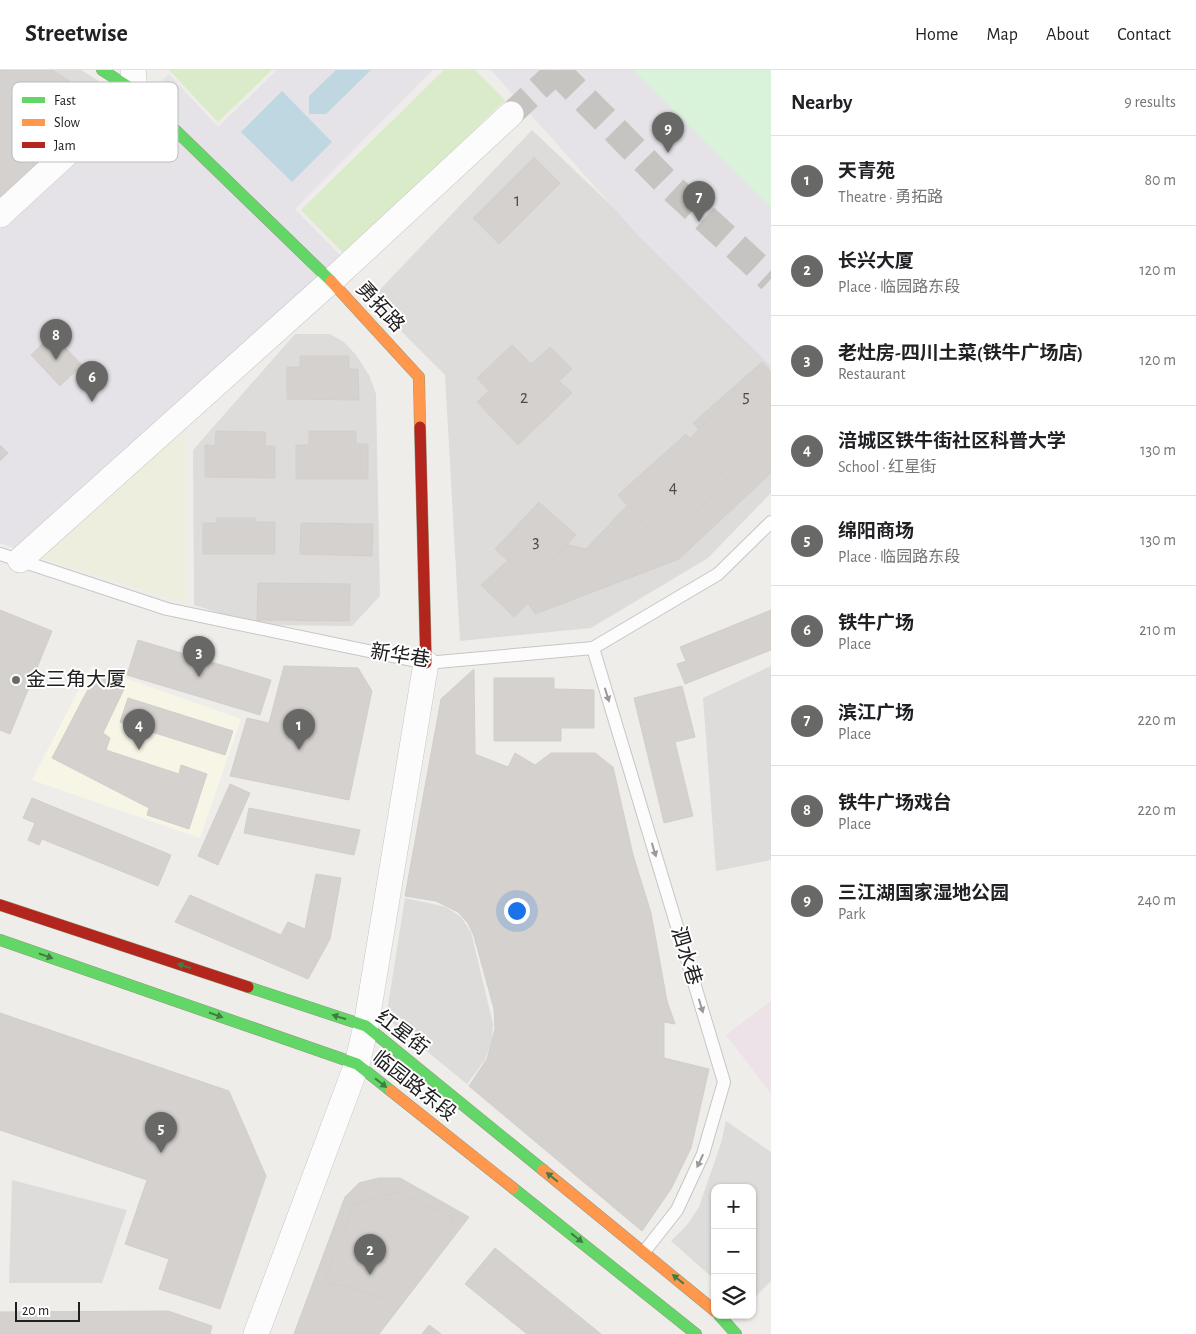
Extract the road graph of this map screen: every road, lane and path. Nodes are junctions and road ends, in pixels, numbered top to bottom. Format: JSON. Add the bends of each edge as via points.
{"nodes":[{"id":1,"x":102,"y":70,"type":"edge"},
{"id":2,"x":134,"y":80,"type":"edge"},
{"id":3,"x":511,"y":114,"type":"tunnel mouth"},
{"id":4,"x":178,"y":125,"type":"edge"},
{"id":5,"x":53,"y":162,"type":"edge"},
{"id":6,"x":0,"y":215,"type":"edge"},
{"id":7,"x":331,"y":281,"type":"junction"},
{"id":8,"x":771,"y":522,"type":"edge"},
{"id":9,"x":10,"y":557,"type":"edge"},
{"id":10,"x":593,"y":648,"type":"junction"},
{"id":11,"x":426,"y":663,"type":"junction"},
{"id":12,"x":0,"y":905,"type":"edge"},
{"id":13,"x":0,"y":940,"type":"edge"},
{"id":14,"x":366,"y":1026,"type":"junction"},
{"id":15,"x":357,"y":1064,"type":"junction"},
{"id":16,"x":644,"y":1252,"type":"junction"},
{"id":17,"x":711,"y":1308,"type":"edge"},
{"id":18,"x":723,"y":1319,"type":"edge"},
{"id":19,"x":689,"y":1332,"type":"edge"},
{"id":20,"x":256,"y":1334,"type":"edge"},
{"id":21,"x":736,"y":1334,"type":"edge"}],
"edges":[{"from":1,"to":2,"type":"main road","name":"勇拓路"},
{"from":3,"to":7,"type":"street"},
{"from":4,"to":7,"type":"main road","name":"勇拓路"},
{"from":5,"to":6,"type":"street"},
{"from":7,"to":9,"type":"street"},
{"from":7,"to":11,"type":"main road","name":"勇拓路","via":[[419,377]]},
{"from":8,"to":10,"type":"lane","name":"新华巷","via":[[718,574]]},
{"from":9,"to":11,"type":"lane","name":"新华巷","via":[[167,609]]},
{"from":10,"to":11,"type":"lane","name":"新华巷"},
{"from":10,"to":16,"type":"lane","name":"泗水巷","one_way":true,"via":[[724,1082],[704,1154],[678,1210]]},
{"from":11,"to":14,"type":"street"},
{"from":14,"to":12,"type":"main road","name":"红星街","one_way":true},
{"from":13,"to":15,"type":"main road","name":"临园路东段","one_way":true},
{"from":14,"to":15,"type":"street"},
{"from":16,"to":14,"type":"main road","name":"红星街","one_way":true},
{"from":15,"to":19,"type":"main road","name":"临园路东段","one_way":true},
{"from":15,"to":20,"type":"street"},
{"from":17,"to":16,"type":"main road","name":"红星街","one_way":true},
{"from":18,"to":21,"type":"main road"}]}
